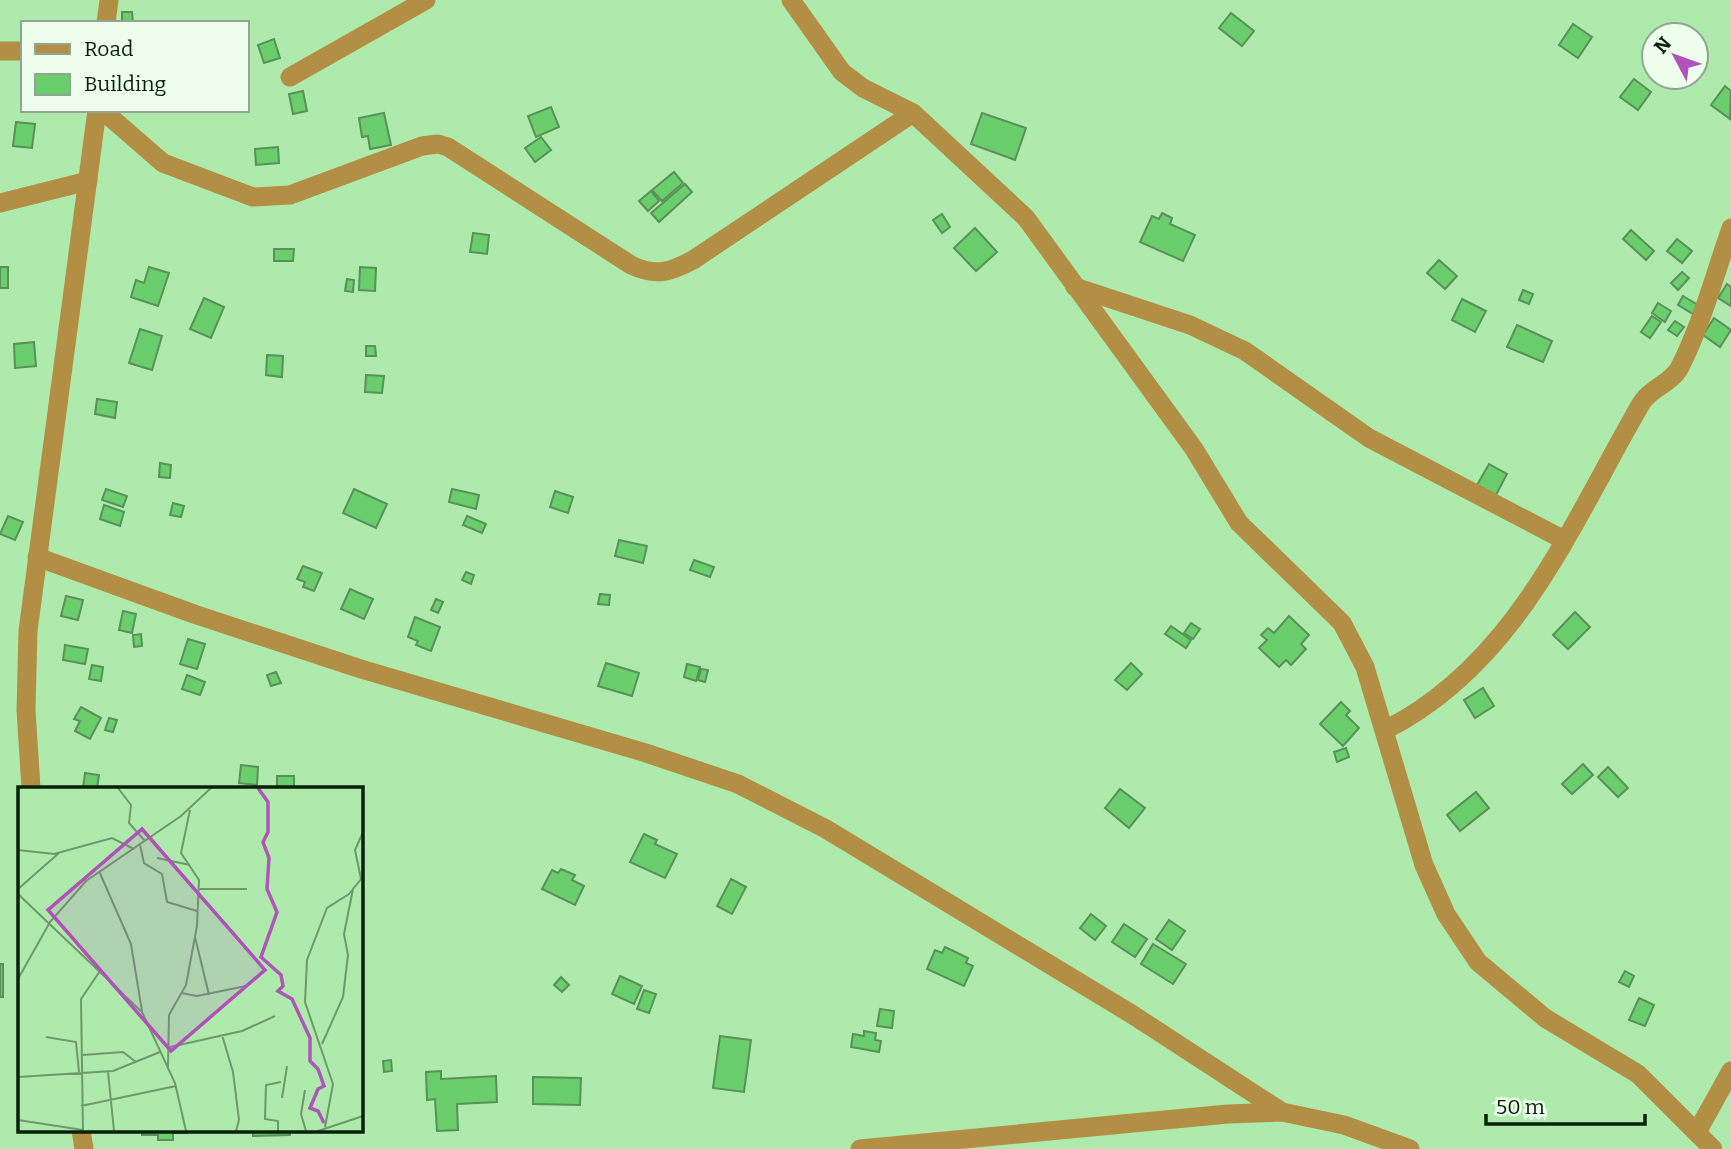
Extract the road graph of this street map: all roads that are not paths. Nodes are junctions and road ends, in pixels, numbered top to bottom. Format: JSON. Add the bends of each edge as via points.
{"nodes":[{"id":1,"x":109,"y":0,"type":"edge"},
{"id":2,"x":426,"y":0,"type":"edge"},
{"id":3,"x":791,"y":0,"type":"edge"},
{"id":4,"x":106,"y":21,"type":"edge"},
{"id":5,"x":0,"y":51,"type":"edge"},
{"id":6,"x":21,"y":51,"type":"edge"},
{"id":7,"x":290,"y":77,"type":"dead end"},
{"id":8,"x":100,"y":112,"type":"edge"},
{"id":9,"x":102,"y":112,"type":"edge"},
{"id":10,"x":913,"y":113,"type":"junction"},
{"id":11,"x":88,"y":181,"type":"junction"},
{"id":12,"x":0,"y":203,"type":"edge"},
{"id":13,"x":1731,"y":228,"type":"edge"},
{"id":14,"x":1075,"y":287,"type":"junction"},
{"id":15,"x":1564,"y":540,"type":"junction"},
{"id":16,"x":37,"y":557,"type":"junction"},
{"id":17,"x":1385,"y":730,"type":"junction"},
{"id":18,"x":31,"y":787,"type":"edge"},
{"id":19,"x":1731,"y":1070,"type":"edge"},
{"id":20,"x":1282,"y":1112,"type":"junction"},
{"id":21,"x":1697,"y":1132,"type":"junction"},
{"id":22,"x":860,"y":1149,"type":"edge"},
{"id":23,"x":1410,"y":1149,"type":"edge"},
{"id":24,"x":1713,"y":1149,"type":"edge"}],
"edges":[{"from":1,"to":4,"type":"street"},
{"from":2,"to":7,"type":"street"},
{"from":3,"to":10,"type":"street","via":[[842,72]]},
{"from":5,"to":6,"type":"street"},
{"from":8,"to":11,"type":"street"},
{"from":9,"to":10,"type":"street","via":[[163,163],[253,197],[290,195],[438,144],[521,191],[631,265],[660,274],[693,260]]},
{"from":10,"to":14,"type":"street","via":[[1020,212]]},
{"from":11,"to":12,"type":"street"},
{"from":11,"to":16,"type":"street"},
{"from":13,"to":15,"type":"street","via":[[1680,367],[1668,383],[1643,401]]},
{"from":14,"to":15,"type":"street","via":[[1190,325],[1245,351],[1369,438]]},
{"from":14,"to":17,"type":"street","via":[[1194,449],[1239,523],[1342,623],[1365,667]]},
{"from":15,"to":17,"type":"street","via":[[1506,633],[1480,662],[1418,713]]},
{"from":16,"to":18,"type":"street","via":[[28,631]]},
{"from":16,"to":20,"type":"street","via":[[361,669],[738,784],[826,830],[1133,1015]]},
{"from":17,"to":21,"type":"street","via":[[1424,865],[1446,914],[1478,962],[1545,1018],[1639,1074]]},
{"from":19,"to":21,"type":"street"},
{"from":20,"to":22,"type":"street"},
{"from":20,"to":23,"type":"street","via":[[1344,1125]]},
{"from":21,"to":24,"type":"street"}]}
